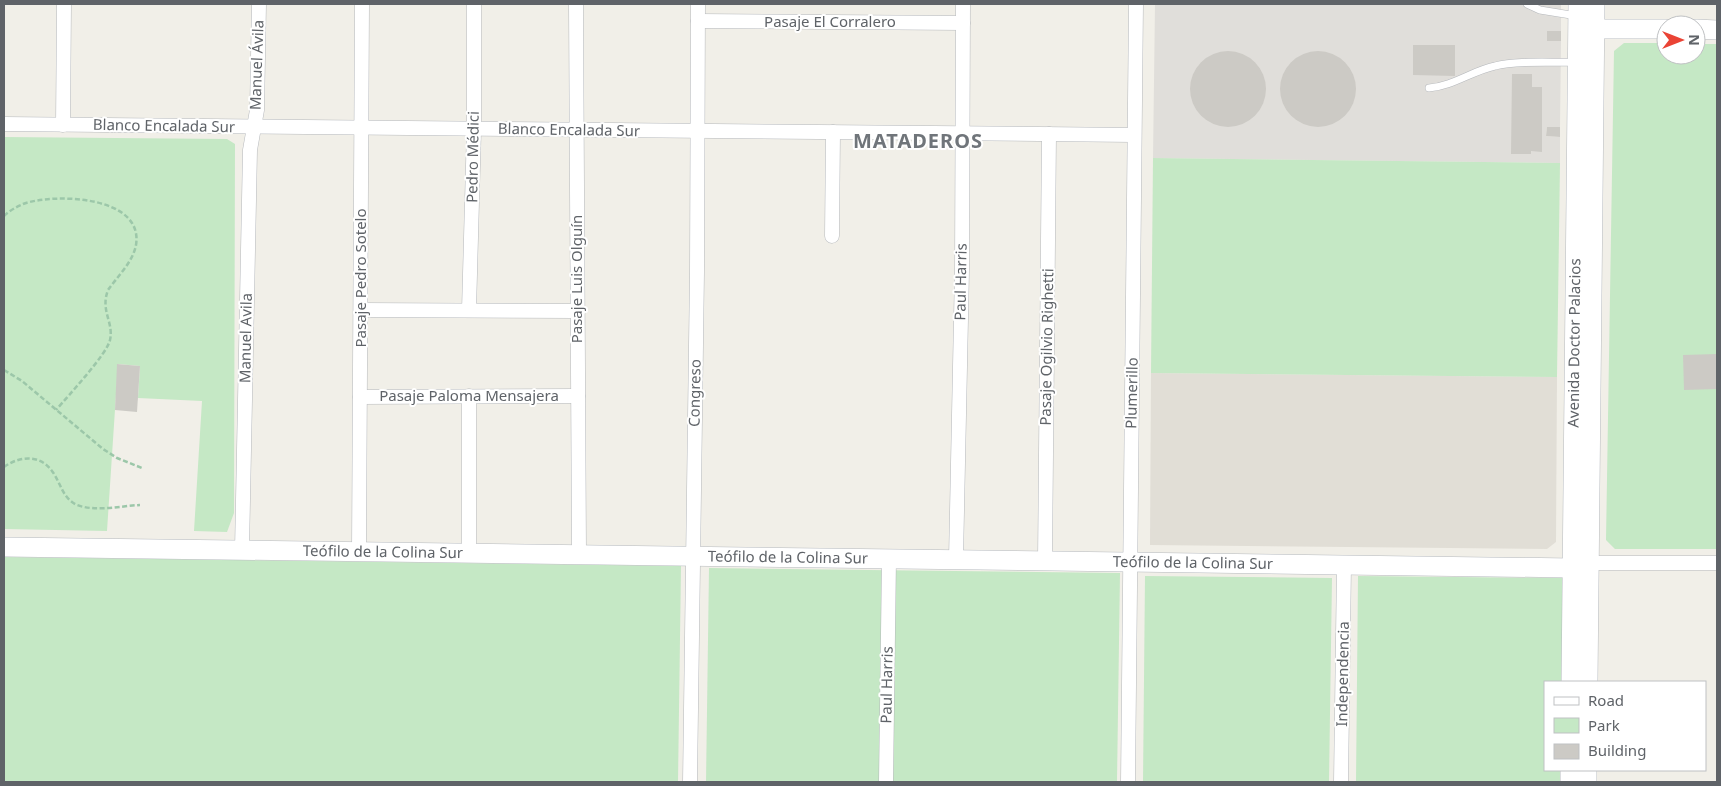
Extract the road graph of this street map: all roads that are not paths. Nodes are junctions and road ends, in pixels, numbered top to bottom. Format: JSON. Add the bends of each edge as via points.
{"nodes":[{"id":1,"x":64,"y":4,"type":"edge"},
{"id":2,"x":259,"y":4,"type":"edge"},
{"id":3,"x":362,"y":4,"type":"edge"},
{"id":4,"x":474,"y":4,"type":"edge"},
{"id":5,"x":576,"y":4,"type":"edge"},
{"id":6,"x":698,"y":4,"type":"edge"},
{"id":7,"x":963,"y":4,"type":"edge"},
{"id":8,"x":1136,"y":4,"type":"edge"},
{"id":9,"x":1527,"y":4,"type":"edge"},
{"id":10,"x":1595,"y":4,"type":"edge"},
{"id":11,"x":1582,"y":19,"type":"edge"},
{"id":12,"x":698,"y":21,"type":"junction"},
{"id":13,"x":963,"y":22,"type":"junction"},
{"id":14,"x":1656,"y":28,"type":"edge"},
{"id":15,"x":1578,"y":62,"type":"junction"},
{"id":16,"x":1429,"y":88,"type":"dead end"},
{"id":17,"x":4,"y":124,"type":"edge"},
{"id":18,"x":63,"y":125,"type":"junction"},
{"id":19,"x":254,"y":127,"type":"junction"},
{"id":20,"x":362,"y":128,"type":"junction"},
{"id":21,"x":474,"y":129,"type":"junction"},
{"id":22,"x":577,"y":130,"type":"junction"},
{"id":23,"x":698,"y":131,"type":"junction"},
{"id":24,"x":833,"y":132,"type":"junction"},
{"id":25,"x":962,"y":134,"type":"junction"},
{"id":26,"x":1049,"y":134,"type":"junction"},
{"id":27,"x":1134,"y":135,"type":"junction"},
{"id":28,"x":832,"y":236,"type":"dead end"},
{"id":29,"x":360,"y":310,"type":"junction"},
{"id":30,"x":469,"y":310,"type":"junction"},
{"id":31,"x":578,"y":311,"type":"junction"},
{"id":32,"x":469,"y":396,"type":"junction"},
{"id":33,"x":578,"y":396,"type":"junction"},
{"id":34,"x":360,"y":397,"type":"junction"},
{"id":35,"x":4,"y":546,"type":"edge"},
{"id":36,"x":242,"y":550,"type":"junction"},
{"id":37,"x":359,"y":551,"type":"junction"},
{"id":38,"x":469,"y":553,"type":"junction"},
{"id":39,"x":579,"y":554,"type":"junction"},
{"id":40,"x":693,"y":556,"type":"junction"},
{"id":41,"x":889,"y":558,"type":"junction"},
{"id":42,"x":956,"y":560,"type":"junction"},
{"id":43,"x":1045,"y":561,"type":"junction"},
{"id":44,"x":1130,"y":562,"type":"junction"},
{"id":45,"x":1717,"y":563,"type":"edge"},
{"id":46,"x":1344,"y":565,"type":"junction"},
{"id":47,"x":1581,"y":565,"type":"junction"},
{"id":48,"x":1571,"y":681,"type":"edge"},
{"id":49,"x":1588,"y":681,"type":"edge"},
{"id":50,"x":690,"y":782,"type":"edge"},
{"id":51,"x":886,"y":782,"type":"edge"},
{"id":52,"x":1128,"y":782,"type":"edge"},
{"id":53,"x":1341,"y":782,"type":"edge"}],
"edges":[{"from":1,"to":18,"type":"street"},
{"from":2,"to":19,"type":"street","name":"Manuel Ávila"},
{"from":3,"to":20,"type":"street","name":"Pasaje Pedro Sotelo"},
{"from":4,"to":21,"type":"street","name":"Pedro Médici"},
{"from":5,"to":22,"type":"street","name":"Pasaje Luis Olguín"},
{"from":6,"to":12,"type":"street","name":"Congreso"},
{"from":7,"to":13,"type":"street","name":"Paul Harris"},
{"from":8,"to":27,"type":"street","name":"Plumerillo"},
{"from":9,"to":11,"type":"lane"},
{"from":10,"to":11,"type":"street","name":"Avenida Doctor Palacios"},
{"from":11,"to":14,"type":"street"},
{"from":11,"to":15,"type":"street","name":"Avenida Doctor Palacios"},
{"from":11,"to":47,"type":"street","name":"Avenida Doctor Palacios"},
{"from":12,"to":13,"type":"street","name":"Pasaje El Corralero"},
{"from":12,"to":23,"type":"street","name":"Congreso"},
{"from":13,"to":25,"type":"street","name":"Paul Harris"},
{"from":15,"to":16,"type":"lane","via":[[1503,64],[1448,85]]},
{"from":15,"to":47,"type":"street","name":"Avenida Doctor Palacios"},
{"from":17,"to":18,"type":"street","name":"Blanco Encalada Sur"},
{"from":18,"to":19,"type":"street","name":"Blanco Encalada Sur"},
{"from":19,"to":20,"type":"street","name":"Blanco Encalada Sur"},
{"from":19,"to":36,"type":"street","name":"Manuel Avila","via":[[250,150]]},
{"from":20,"to":21,"type":"street","name":"Blanco Encalada Sur"},
{"from":20,"to":29,"type":"street","name":"Pasaje Pedro Sotelo"},
{"from":21,"to":22,"type":"street","name":"Blanco Encalada Sur"},
{"from":21,"to":30,"type":"street","name":"Pedro Médici"},
{"from":22,"to":23,"type":"street","name":"Blanco Encalada Sur"},
{"from":22,"to":31,"type":"street","name":"Pasaje Luis Olguín"},
{"from":23,"to":24,"type":"street","name":"Blanco Encalada Sur"},
{"from":23,"to":40,"type":"street","name":"Congreso"},
{"from":24,"to":25,"type":"street","name":"Blanco Encalada Sur"},
{"from":24,"to":28,"type":"street"},
{"from":25,"to":26,"type":"street","name":"Blanco Encalada Sur"},
{"from":25,"to":42,"type":"street","name":"Paul Harris"},
{"from":26,"to":27,"type":"street","name":"Blanco Encalada Sur"},
{"from":26,"to":43,"type":"street","name":"Pasaje Ogilvio Righetti"},
{"from":27,"to":44,"type":"street","name":"Plumerillo"},
{"from":29,"to":30,"type":"street"},
{"from":29,"to":34,"type":"street","name":"Pasaje Pedro Sotelo"},
{"from":30,"to":31,"type":"street"},
{"from":31,"to":33,"type":"street","name":"Pasaje Luis Olguín"},
{"from":32,"to":33,"type":"street","name":"Pasaje Paloma Mensajera"},
{"from":32,"to":34,"type":"street","name":"Pasaje Paloma Mensajera"},
{"from":32,"to":38,"type":"street"},
{"from":33,"to":39,"type":"street","name":"Pasaje Luis Olguín"},
{"from":34,"to":37,"type":"street","name":"Pasaje Pedro Sotelo"},
{"from":35,"to":36,"type":"street","name":"Teófilo de la Colina Sur"},
{"from":36,"to":37,"type":"street","name":"Teófilo de la Colina Sur"},
{"from":37,"to":38,"type":"street","name":"Teófilo de la Colina Sur"},
{"from":38,"to":39,"type":"street","name":"Teófilo de la Colina Sur"},
{"from":39,"to":40,"type":"street","name":"Teófilo de la Colina Sur"},
{"from":40,"to":41,"type":"street","name":"Teófilo de la Colina Sur"},
{"from":40,"to":50,"type":"street","name":"Congreso"},
{"from":41,"to":42,"type":"street","name":"Teófilo de la Colina Sur"},
{"from":41,"to":51,"type":"street","name":"Paul Harris"},
{"from":42,"to":43,"type":"street","name":"Teófilo de la Colina Sur"},
{"from":43,"to":44,"type":"street","name":"Teófilo de la Colina Sur"},
{"from":44,"to":46,"type":"street","name":"Teófilo de la Colina Sur"},
{"from":44,"to":52,"type":"street","name":"Plumerillo"},
{"from":45,"to":47,"type":"street"},
{"from":46,"to":47,"type":"street","name":"Teófilo de la Colina Sur"},
{"from":46,"to":53,"type":"street","name":"Independencia"},
{"from":47,"to":48,"type":"street","name":"Avenida Doctor Palacios"},
{"from":47,"to":49,"type":"street","name":"Avenida Doctor Palacios"}]}
